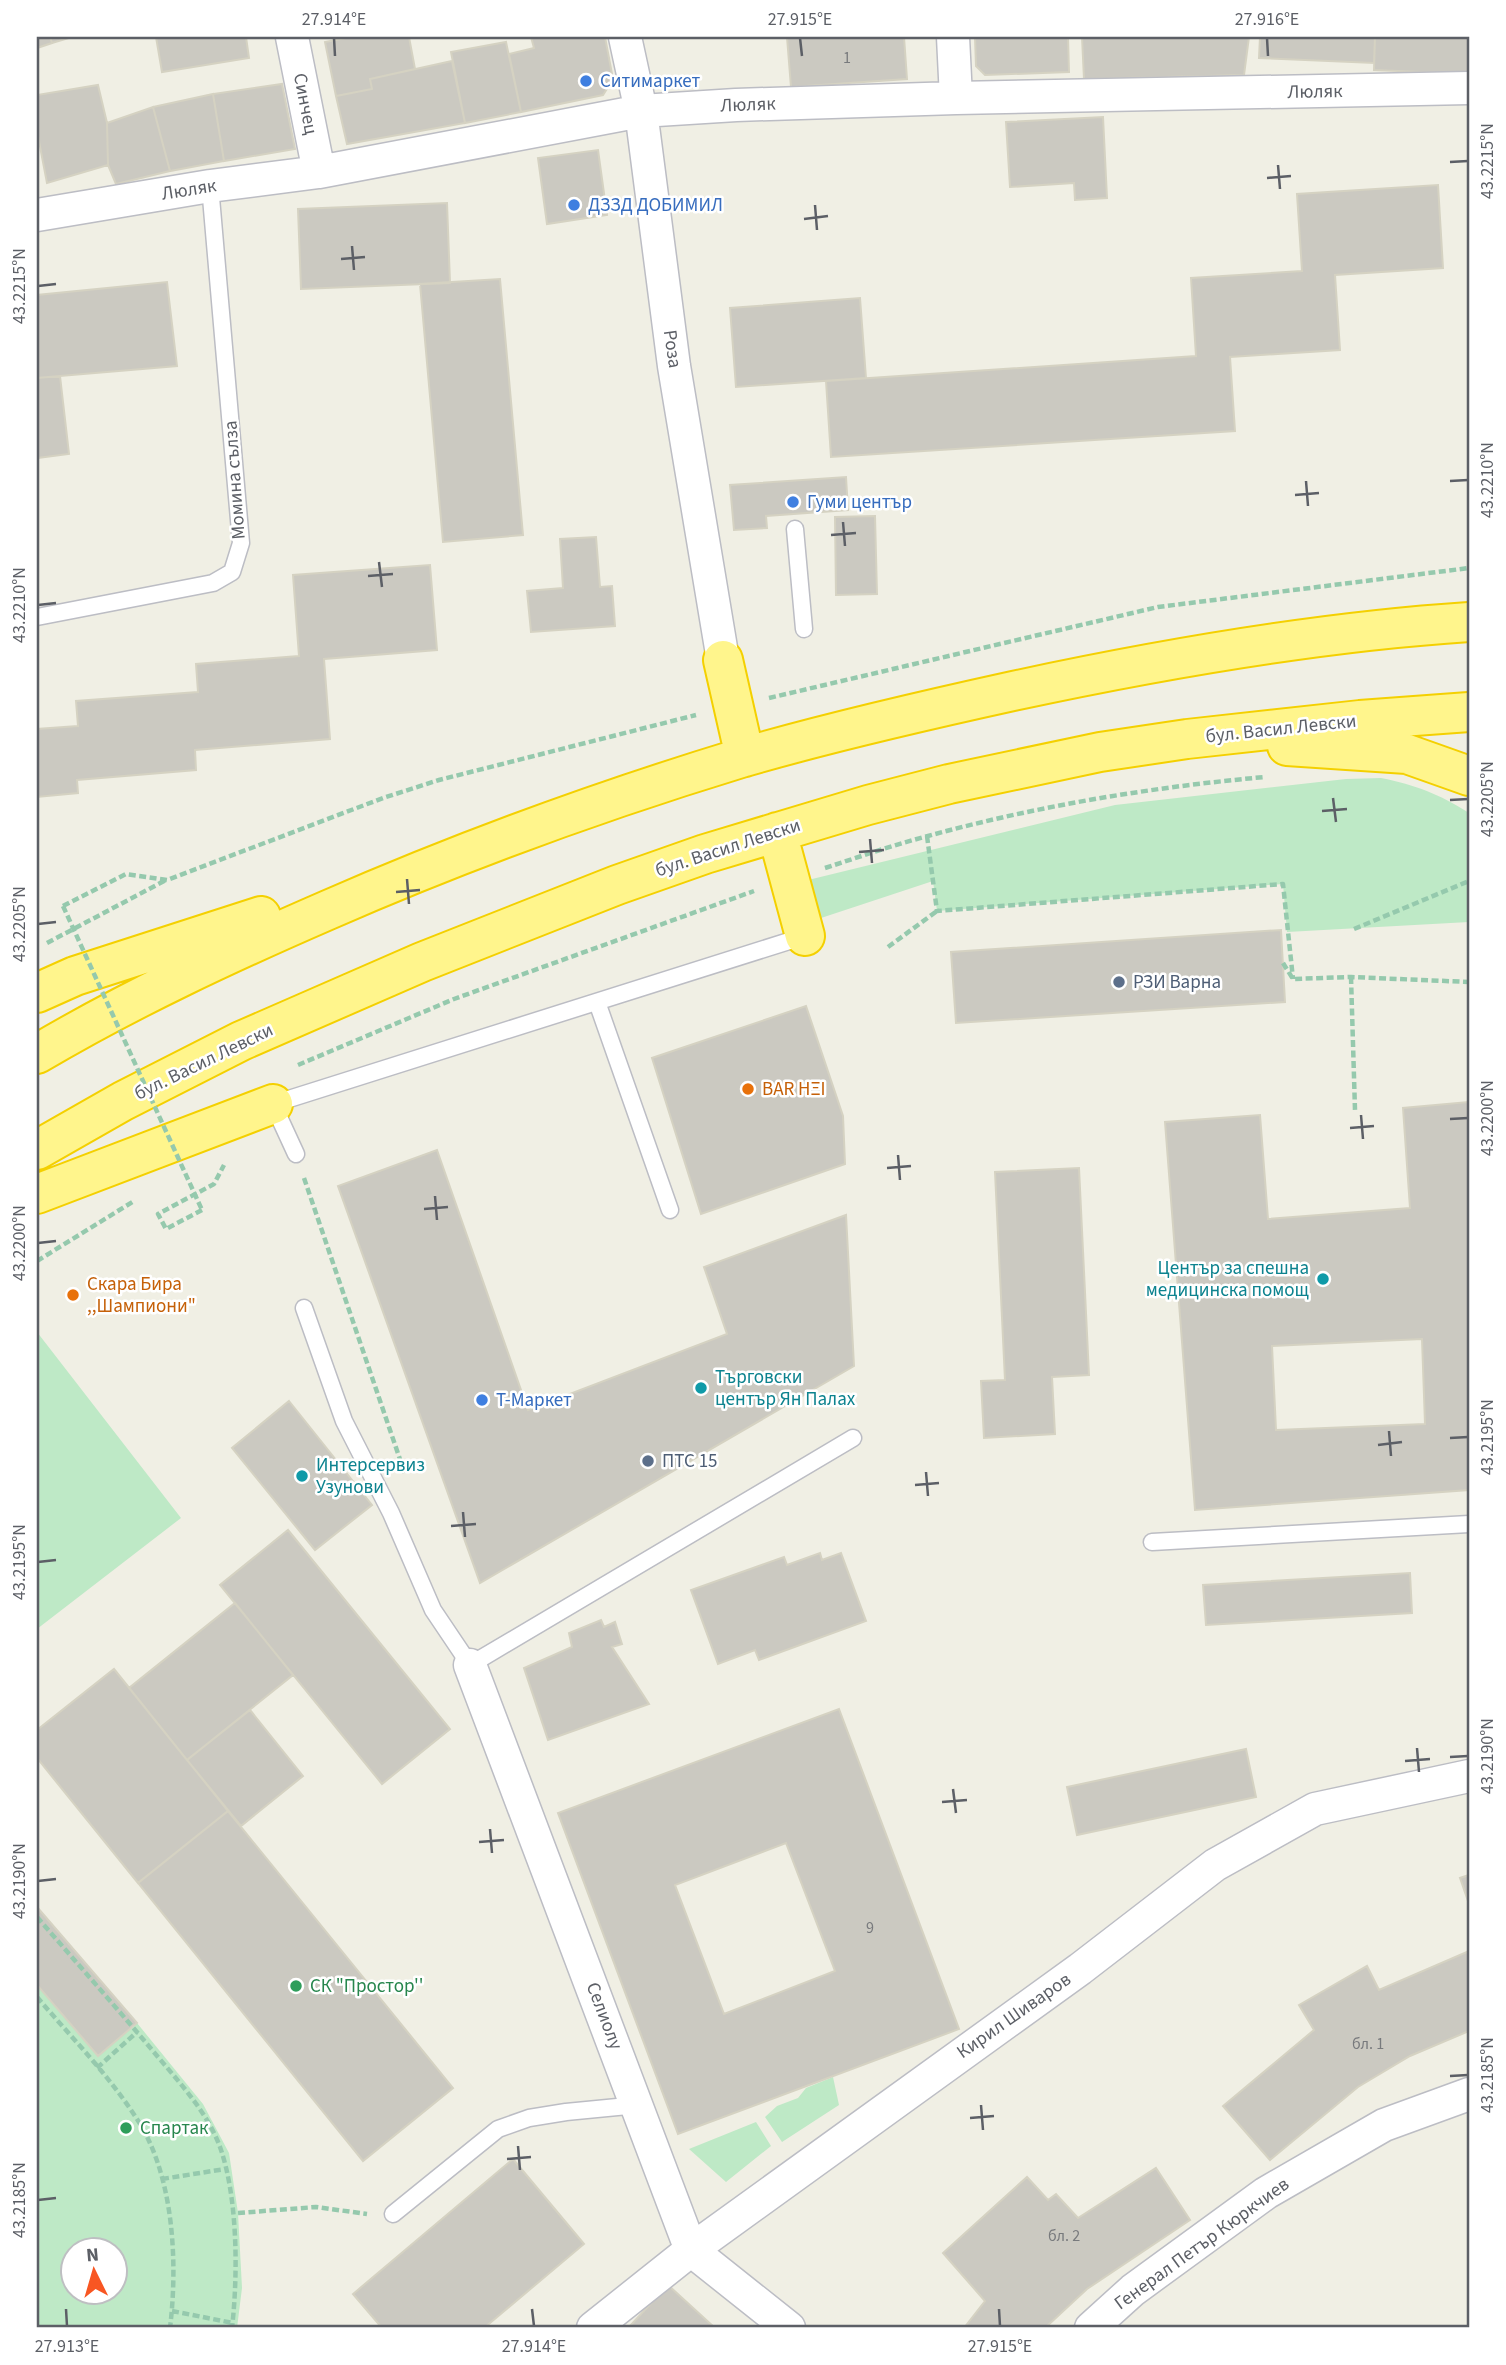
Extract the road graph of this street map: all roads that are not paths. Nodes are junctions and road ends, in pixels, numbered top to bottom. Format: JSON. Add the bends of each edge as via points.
{"nodes":[{"id":1,"x":292,"y":37,"type":"edge"},
{"id":2,"x":625,"y":37,"type":"edge"},
{"id":3,"x":953,"y":37,"type":"edge"},
{"id":4,"x":1469,"y":88,"type":"edge"},
{"id":5,"x":956,"y":98,"type":"junction"},
{"id":6,"x":641,"y":111,"type":"junction"},
{"id":7,"x":319,"y":172,"type":"junction"},
{"id":8,"x":210,"y":186,"type":"junction"},
{"id":9,"x":37,"y":215,"type":"edge"},
{"id":10,"x":795,"y":530,"type":"dead end"},
{"id":11,"x":37,"y":617,"type":"edge"},
{"id":12,"x":1469,"y":622,"type":"edge"},
{"id":13,"x":804,"y":629,"type":"dead end"},
{"id":14,"x":723,"y":660,"type":"joint"},
{"id":15,"x":1469,"y":712,"type":"edge"},
{"id":16,"x":1187,"y":739,"type":"junction"},
{"id":17,"x":745,"y":757,"type":"junction"},
{"id":18,"x":1469,"y":776,"type":"edge"},
{"id":19,"x":777,"y":832,"type":"junction"},
{"id":20,"x":489,"y":843,"type":"junction"},
{"id":21,"x":805,"y":936,"type":"joint"},
{"id":22,"x":37,"y":993,"type":"edge"},
{"id":23,"x":597,"y":1002,"type":"junction"},
{"id":24,"x":37,"y":1054,"type":"edge"},
{"id":25,"x":273,"y":1104,"type":"junction"},
{"id":26,"x":37,"y":1150,"type":"edge"},
{"id":27,"x":296,"y":1154,"type":"road end"},
{"id":28,"x":37,"y":1194,"type":"edge"},
{"id":29,"x":670,"y":1210,"type":"dead end"},
{"id":30,"x":304,"y":1308,"type":"dead end"},
{"id":31,"x":853,"y":1438,"type":"dead end"},
{"id":32,"x":1469,"y":1524,"type":"edge"},
{"id":33,"x":1152,"y":1542,"type":"dead end"},
{"id":34,"x":470,"y":1665,"type":"junction"},
{"id":35,"x":1469,"y":1776,"type":"edge"},
{"id":36,"x":1469,"y":2094,"type":"edge"},
{"id":37,"x":638,"y":2105,"type":"junction"},
{"id":38,"x":393,"y":2214,"type":"road end"},
{"id":39,"x":691,"y":2250,"type":"junction"},
{"id":40,"x":593,"y":2328,"type":"edge"},
{"id":41,"x":789,"y":2328,"type":"edge"},
{"id":42,"x":1091,"y":2328,"type":"edge"}],
"edges":[{"from":1,"to":7,"type":"street","name":"Синчец"},
{"from":2,"to":6,"type":"street","name":"Роза"},
{"from":3,"to":5,"type":"street"},
{"from":4,"to":5,"type":"street","name":"Люляк"},
{"from":5,"to":6,"type":"street","name":"Люляк"},
{"from":6,"to":7,"type":"street","name":"Люляк"},
{"from":6,"to":14,"type":"street","name":"Роза","via":[[674,366]]},
{"from":7,"to":8,"type":"street","name":"Люляк"},
{"from":8,"to":9,"type":"street","name":"Люляк"},
{"from":8,"to":11,"type":"lane","name":"Момина сълза","via":[[242,543],[232,572],[213,583]]},
{"from":10,"to":13,"type":"lane"},
{"from":12,"to":17,"type":"highway","via":[[1138,665],[953,704]]},
{"from":14,"to":17,"type":"highway"},
{"from":15,"to":16,"type":"highway","name":"бул. Васил Левски"},
{"from":16,"to":18,"type":"highway","via":[[1407,754]]},
{"from":16,"to":19,"type":"highway","name":"бул. Васил Левски","via":[[1020,768]]},
{"from":17,"to":20,"type":"highway"},
{"from":19,"to":21,"type":"highway"},
{"from":19,"to":26,"type":"highway","name":"бул. Васил Левски","via":[[617,885],[410,967],[241,1041]]},
{"from":20,"to":22,"type":"highway","via":[[75,976]]},
{"from":20,"to":24,"type":"highway","via":[[243,947]]},
{"from":21,"to":23,"type":"lane"},
{"from":23,"to":25,"type":"lane"},
{"from":23,"to":29,"type":"lane"},
{"from":25,"to":27,"type":"lane"},
{"from":25,"to":28,"type":"highway"},
{"from":30,"to":34,"type":"lane","via":[[344,1421],[433,1610]]},
{"from":31,"to":34,"type":"lane"},
{"from":32,"to":33,"type":"lane"},
{"from":34,"to":37,"type":"street","name":"Селиолу"},
{"from":35,"to":39,"type":"street","name":"Кирил Шиваров","via":[[1315,1809],[1215,1865],[1080,1969]]},
{"from":36,"to":42,"type":"street","name":"Генерал Петър Кюркчиев","via":[[1384,2125],[1266,2193],[1133,2290]]},
{"from":37,"to":38,"type":"lane","via":[[529,2118],[498,2129]]},
{"from":37,"to":39,"type":"street","name":"Селиолу"},
{"from":39,"to":40,"type":"street","name":"Кирил Шиваров"},
{"from":39,"to":41,"type":"street"}]}
